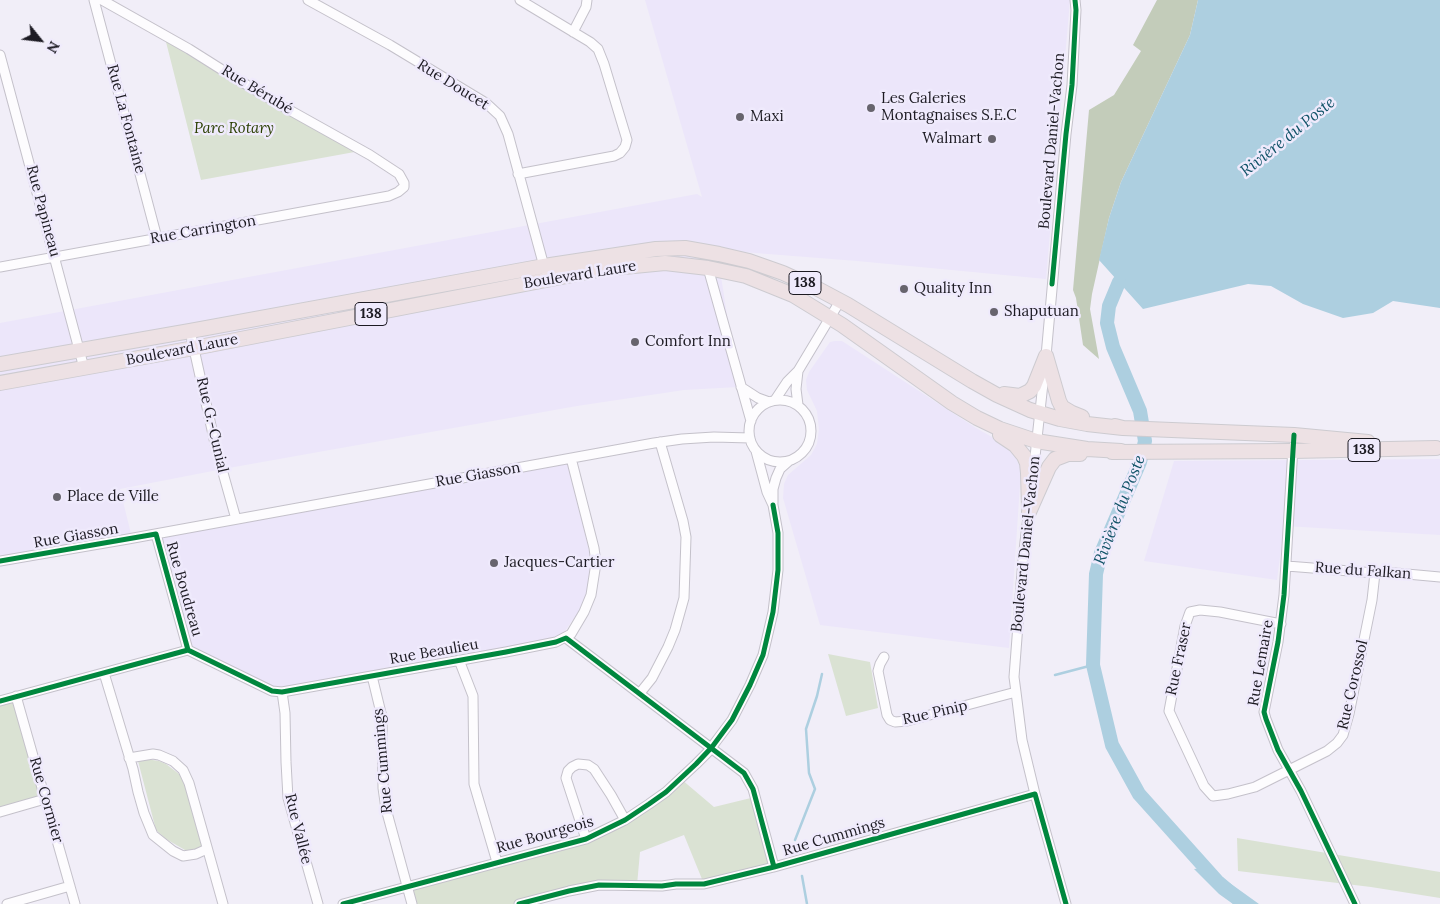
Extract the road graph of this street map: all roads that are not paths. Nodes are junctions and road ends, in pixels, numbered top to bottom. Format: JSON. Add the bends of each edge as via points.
{"nodes":[{"id":1,"x":94,"y":0,"type":"edge"},
{"id":2,"x":102,"y":0,"type":"edge"},
{"id":3,"x":308,"y":0,"type":"edge"},
{"id":4,"x":520,"y":0,"type":"edge"},
{"id":5,"x":587,"y":0,"type":"edge"},
{"id":6,"x":1075,"y":0,"type":"edge"},
{"id":7,"x":573,"y":32,"type":"junction"},
{"id":8,"x":0,"y":55,"type":"edge"},
{"id":9,"x":518,"y":174,"type":"junction"},
{"id":10,"x":404,"y":188,"type":"joint"},
{"id":11,"x":157,"y":238,"type":"junction"},
{"id":12,"x":55,"y":257,"type":"junction"},
{"id":13,"x":0,"y":267,"type":"edge"},
{"id":14,"x":708,"y":268,"type":"junction"},
{"id":15,"x":546,"y":273,"type":"junction"},
{"id":16,"x":840,"y":300,"type":"junction"},
{"id":17,"x":830,"y":317,"type":"junction"},
{"id":18,"x":190,"y":331,"type":"junction"},
{"id":19,"x":194,"y":348,"type":"junction"},
{"id":20,"x":80,"y":350,"type":"junction"},
{"id":21,"x":1046,"y":356,"type":"junction"},
{"id":22,"x":0,"y":364,"type":"edge"},
{"id":23,"x":84,"y":368,"type":"junction"},
{"id":24,"x":798,"y":370,"type":"junction"},
{"id":25,"x":972,"y":381,"type":"junction"},
{"id":26,"x":0,"y":383,"type":"edge"},
{"id":27,"x":741,"y":387,"type":"junction"},
{"id":28,"x":772,"y":401,"type":"junction"},
{"id":29,"x":798,"y":405,"type":"junction"},
{"id":30,"x":1040,"y":413,"type":"junction"},
{"id":31,"x":977,"y":418,"type":"junction"},
{"id":32,"x":751,"y":420,"type":"junction"},
{"id":33,"x":1123,"y":428,"type":"junction"},
{"id":34,"x":1294,"y":436,"type":"junction"},
{"id":35,"x":750,"y":438,"type":"junction"},
{"id":36,"x":1036,"y":441,"type":"junction"},
{"id":37,"x":660,"y":442,"type":"junction"},
{"id":38,"x":1438,"y":448,"type":"edge"},
{"id":39,"x":756,"y":451,"type":"junction"},
{"id":40,"x":1121,"y":451,"type":"junction"},
{"id":41,"x":1293,"y":451,"type":"junction"},
{"id":42,"x":571,"y":458,"type":"junction"},
{"id":43,"x":791,"y":460,"type":"junction"},
{"id":44,"x":774,"y":505,"type":"junction"},
{"id":45,"x":1029,"y":512,"type":"junction"},
{"id":46,"x":236,"y":519,"type":"junction"},
{"id":47,"x":156,"y":534,"type":"junction"},
{"id":48,"x":0,"y":562,"type":"edge"},
{"id":49,"x":1287,"y":566,"type":"junction"},
{"id":50,"x":1375,"y":573,"type":"junction"},
{"id":51,"x":1440,"y":577,"type":"edge"},
{"id":52,"x":1281,"y":624,"type":"junction"},
{"id":53,"x":566,"y":638,"type":"junction"},
{"id":54,"x":188,"y":650,"type":"junction"},
{"id":55,"x":884,"y":657,"type":"dead end"},
{"id":56,"x":459,"y":660,"type":"junction"},
{"id":57,"x":104,"y":673,"type":"junction"},
{"id":58,"x":372,"y":676,"type":"junction"},
{"id":59,"x":282,"y":692,"type":"junction"},
{"id":60,"x":1016,"y":692,"type":"junction"},
{"id":61,"x":640,"y":693,"type":"junction"},
{"id":62,"x":16,"y":696,"type":"junction"},
{"id":63,"x":0,"y":701,"type":"edge"},
{"id":64,"x":712,"y":748,"type":"junction"},
{"id":65,"x":130,"y":758,"type":"junction"},
{"id":66,"x":1290,"y":770,"type":"junction"},
{"id":67,"x":1035,"y":794,"type":"junction"},
{"id":68,"x":46,"y":799,"type":"junction"},
{"id":69,"x":0,"y":812,"type":"edge"},
{"id":70,"x":624,"y":820,"type":"junction"},
{"id":71,"x":586,"y":839,"type":"junction"},
{"id":72,"x":207,"y":849,"type":"junction"},
{"id":73,"x":497,"y":862,"type":"junction"},
{"id":74,"x":774,"y":867,"type":"junction"},
{"id":75,"x":70,"y":886,"type":"junction"},
{"id":76,"x":407,"y":886,"type":"junction"},
{"id":77,"x":7,"y":904,"type":"edge"},
{"id":78,"x":75,"y":904,"type":"edge"},
{"id":79,"x":223,"y":904,"type":"edge"},
{"id":80,"x":318,"y":904,"type":"edge"},
{"id":81,"x":343,"y":904,"type":"edge"},
{"id":82,"x":412,"y":904,"type":"edge"},
{"id":83,"x":519,"y":904,"type":"edge"},
{"id":84,"x":1066,"y":904,"type":"edge"},
{"id":85,"x":1355,"y":904,"type":"edge"}],
"edges":[{"from":1,"to":11,"type":"street","name":"Rue La Fontaine"},
{"from":2,"to":10,"type":"street","name":"Rue Bérubé","via":[[370,155],[399,174]]},
{"from":3,"to":9,"type":"street","name":"Rue Doucet","via":[[390,45],[495,110],[508,134]]},
{"from":4,"to":7,"type":"street"},
{"from":5,"to":7,"type":"street"},
{"from":6,"to":21,"type":"street","name":"Boulevard Daniel-Vachon","via":[[1072,85]]},
{"from":7,"to":9,"type":"street","via":[[598,49],[627,140],[625,147],[614,156]]},
{"from":8,"to":12,"type":"street","name":"Rue Papineau"},
{"from":9,"to":15,"type":"street","name":"Rue Doucet"},
{"from":10,"to":11,"type":"street","name":"Rue Carrington","via":[[389,196]]},
{"from":11,"to":12,"type":"street","name":"Rue Carrington"},
{"from":12,"to":13,"type":"street","name":"Rue Carrington"},
{"from":12,"to":20,"type":"street","name":"Rue Papineau"},
{"from":14,"to":15,"type":"highway","name":"Boulevard Laure","number":"138","via":[[665,263]]},
{"from":14,"to":17,"type":"highway","name":"Boulevard Laure","number":"138","via":[[746,276],[793,296]]},
{"from":14,"to":27,"type":"street"},
{"from":15,"to":16,"type":"highway","name":"Boulevard Laure","number":"138","via":[[656,249],[685,248],[758,264]]},
{"from":15,"to":18,"type":"highway","name":"Boulevard Laure","number":"138"},
{"from":15,"to":19,"type":"highway","name":"Boulevard Laure","number":"138"},
{"from":16,"to":17,"type":"street"},
{"from":16,"to":25,"type":"highway","name":"Boulevard Laure","number":"138"},
{"from":17,"to":24,"type":"street"},
{"from":17,"to":31,"type":"highway","name":"Boulevard Laure","number":"138"},
{"from":18,"to":19,"type":"street","name":"Rue G.-Cunial"},
{"from":18,"to":20,"type":"highway","name":"Boulevard Laure","number":"138"},
{"from":19,"to":23,"type":"highway","name":"Boulevard Laure","number":"138"},
{"from":19,"to":46,"type":"street","name":"Rue G.-Cunial"},
{"from":20,"to":22,"type":"highway","name":"Boulevard Laure","number":"138"},
{"from":20,"to":23,"type":"street","name":"Rue Papineau"},
{"from":21,"to":25,"type":"highway","via":[[1034,386],[1020,396],[1007,395]]},
{"from":21,"to":30,"type":"street","name":"Boulevard Daniel-Vachon"},
{"from":21,"to":33,"type":"highway","via":[[1062,407],[1072,414]]},
{"from":23,"to":26,"type":"highway","name":"Boulevard Laure","number":"138"},
{"from":24,"to":28,"type":"street"},
{"from":24,"to":29,"type":"street"},
{"from":25,"to":30,"type":"highway","name":"Boulevard Laure","number":"138","via":[[1006,400]]},
{"from":27,"to":28,"type":"street","via":[[758,398]]},
{"from":27,"to":32,"type":"street"},
{"from":28,"to":29,"type":"street","via":[[783,400]]},
{"from":28,"to":32,"type":"street","via":[[761,406]]},
{"from":29,"to":43,"type":"street","via":[[809,420],[810,439],[800,455]]},
{"from":30,"to":33,"type":"highway","name":"Boulevard Laure","number":"138"},
{"from":30,"to":36,"type":"street","name":"Boulevard Daniel-Vachon"},
{"from":31,"to":36,"type":"highway","name":"Boulevard Laure","number":"138"},
{"from":31,"to":45,"type":"highway","via":[[1015,445],[1024,456]]},
{"from":32,"to":35,"type":"street"},
{"from":33,"to":34,"type":"highway","number":"138"},
{"from":34,"to":38,"type":"highway","number":"138"},
{"from":34,"to":41,"type":"street","name":"Rue Lemaire"},
{"from":35,"to":37,"type":"street","name":"Rue Giasson","via":[[682,438]]},
{"from":35,"to":39,"type":"street"},
{"from":36,"to":40,"type":"highway","name":"Boulevard Laure","number":"138"},
{"from":36,"to":45,"type":"street","name":"Boulevard Daniel-Vachon"},
{"from":37,"to":42,"type":"street","name":"Rue Giasson"},
{"from":37,"to":61,"type":"street","via":[[686,537],[684,598],[668,647]]},
{"from":38,"to":41,"type":"highway","number":"138"},
{"from":39,"to":43,"type":"street","via":[[772,461]]},
{"from":39,"to":44,"type":"street","name":"Rue Bourgeois","via":[[767,492]]},
{"from":40,"to":41,"type":"highway","number":"138"},
{"from":40,"to":45,"type":"highway","via":[[1068,454],[1055,459]]},
{"from":41,"to":49,"type":"street","name":"Rue Lemaire"},
{"from":42,"to":46,"type":"street","name":"Rue Giasson"},
{"from":42,"to":53,"type":"street","via":[[596,563],[591,595]]},
{"from":43,"to":44,"type":"street","name":"Rue Bourgeois","via":[[780,469],[776,478]]},
{"from":44,"to":64,"type":"street","name":"Rue Bourgeois","via":[[778,533],[776,590],[763,655],[732,720]]},
{"from":45,"to":60,"type":"street","name":"Boulevard Daniel-Vachon","via":[[1021,577],[1014,677]]},
{"from":46,"to":47,"type":"street","name":"Rue Giasson"},
{"from":47,"to":48,"type":"street","name":"Rue Giasson"},
{"from":47,"to":54,"type":"street","name":"Rue Boudreau"},
{"from":49,"to":50,"type":"street","name":"Rue du Falkan"},
{"from":49,"to":52,"type":"street","name":"Rue Lemaire"},
{"from":50,"to":51,"type":"street","name":"Rue du Falkan"},
{"from":50,"to":66,"type":"street","name":"Rue Corossol","via":[[1343,735],[1327,751]]},
{"from":52,"to":66,"type":"street","name":"Rue Lemaire","via":[[1264,712],[1278,750]]},
{"from":52,"to":66,"type":"street","name":"Rue Fraser","via":[[1220,612],[1190,612],[1169,711],[1204,786],[1213,796],[1255,787]]},
{"from":53,"to":56,"type":"street","name":"Rue Beaulieu"},
{"from":53,"to":61,"type":"street"},
{"from":54,"to":57,"type":"street"},
{"from":54,"to":59,"type":"street","name":"Rue Beaulieu","via":[[272,691]]},
{"from":55,"to":60,"type":"street","name":"Rue Pinip","via":[[878,671],[887,715],[895,722]]},
{"from":56,"to":58,"type":"street","name":"Rue Beaulieu"},
{"from":56,"to":73,"type":"street","via":[[473,696],[474,784]]},
{"from":57,"to":62,"type":"street"},
{"from":57,"to":65,"type":"street"},
{"from":58,"to":59,"type":"street","name":"Rue Beaulieu"},
{"from":58,"to":76,"type":"street","name":"Rue Cummings","via":[[382,717],[386,809]]},
{"from":59,"to":80,"type":"street","name":"Rue Vallée","via":[[286,713],[288,798]]},
{"from":60,"to":67,"type":"street","name":"Boulevard Daniel-Vachon","via":[[1022,740]]},
{"from":61,"to":64,"type":"street"},
{"from":62,"to":63,"type":"street"},
{"from":62,"to":68,"type":"street","name":"Rue Cormier"},
{"from":64,"to":70,"type":"street","name":"Rue Bourgeois","via":[[666,792]]},
{"from":64,"to":74,"type":"street","via":[[749,780]]},
{"from":65,"to":72,"type":"street","via":[[159,755],[183,770]]},
{"from":65,"to":72,"type":"street","via":[[153,835],[183,856]]},
{"from":66,"to":85,"type":"street","name":"Rue Lemaire"},
{"from":67,"to":74,"type":"street","name":"Rue Cummings"},
{"from":67,"to":84,"type":"street","name":"Boulevard Daniel-Vachon"},
{"from":68,"to":69,"type":"street"},
{"from":68,"to":75,"type":"street","name":"Rue Cormier"},
{"from":70,"to":71,"type":"street","name":"Rue Bourgeois"},
{"from":70,"to":71,"type":"street","via":[[594,769],[578,764],[568,771],[566,778]]},
{"from":71,"to":73,"type":"street","name":"Rue Bourgeois"},
{"from":72,"to":79,"type":"street"},
{"from":73,"to":76,"type":"street","name":"Rue Bourgeois"},
{"from":74,"to":83,"type":"street","name":"Rue Cummings","via":[[704,884],[599,885]]},
{"from":75,"to":77,"type":"street"},
{"from":75,"to":78,"type":"street","name":"Rue Cormier"},
{"from":76,"to":81,"type":"street","name":"Rue Bourgeois"},
{"from":76,"to":82,"type":"street","name":"Rue Cummings"}]}
